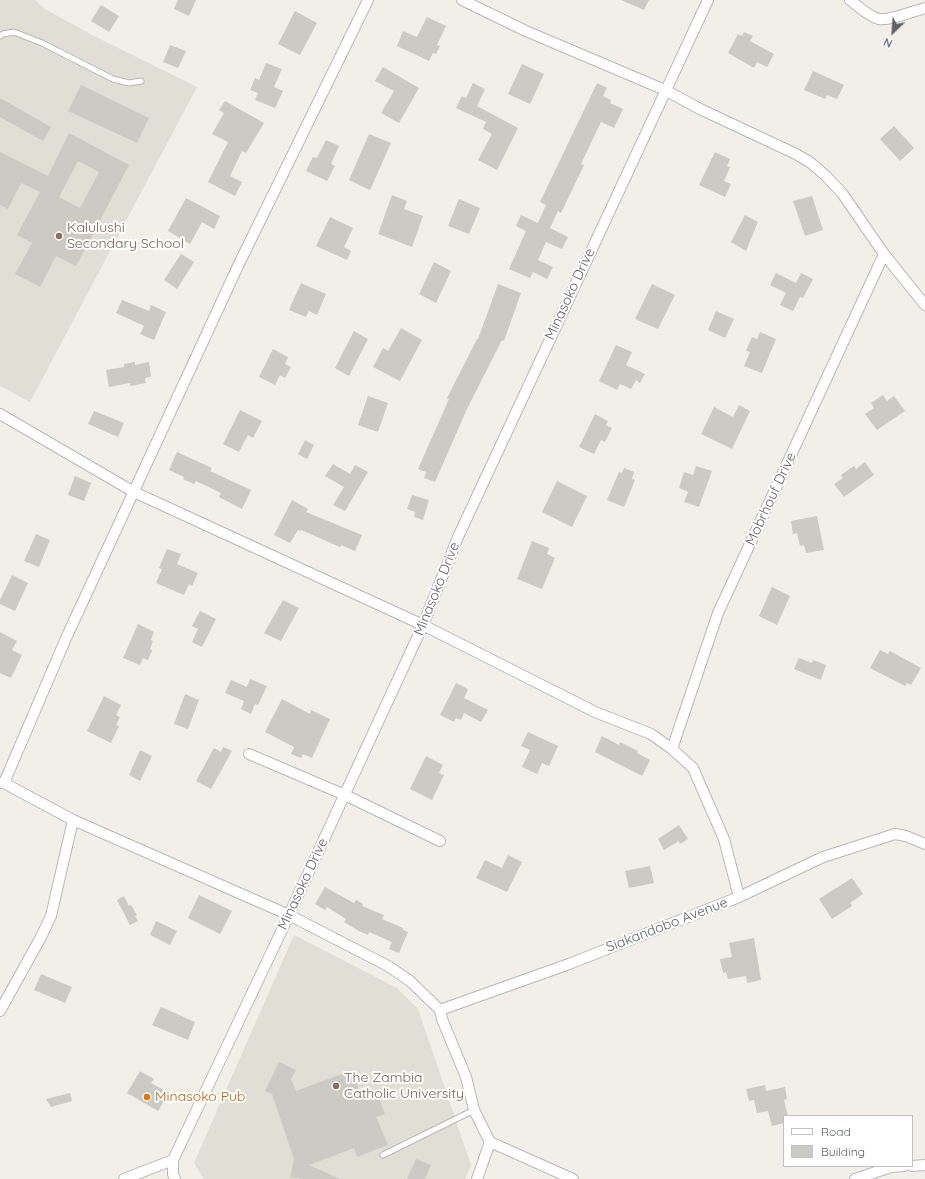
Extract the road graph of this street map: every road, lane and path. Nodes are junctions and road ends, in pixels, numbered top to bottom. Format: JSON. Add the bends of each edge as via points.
{"nodes":[{"id":1,"x":368,"y":0,"type":"edge"},
{"id":2,"x":462,"y":0,"type":"edge"},
{"id":3,"x":708,"y":0,"type":"edge"},
{"id":4,"x":850,"y":0,"type":"edge"},
{"id":5,"x":925,"y":8,"type":"edge"},
{"id":6,"x":0,"y":36,"type":"edge"},
{"id":7,"x":141,"y":81,"type":"dead end"},
{"id":8,"x":665,"y":90,"type":"junction"},
{"id":9,"x":884,"y":254,"type":"junction"},
{"id":10,"x":925,"y":306,"type":"edge"},
{"id":11,"x":0,"y":414,"type":"edge"},
{"id":12,"x":134,"y":492,"type":"junction"},
{"id":13,"x":423,"y":625,"type":"junction"},
{"id":14,"x":672,"y":750,"type":"junction"},
{"id":15,"x":249,"y":754,"type":"dead end"},
{"id":16,"x":2,"y":783,"type":"edge"},
{"id":17,"x":345,"y":795,"type":"junction"},
{"id":18,"x":73,"y":820,"type":"junction"},
{"id":19,"x":440,"y":841,"type":"dead end"},
{"id":20,"x":925,"y":844,"type":"edge"},
{"id":21,"x":739,"y":897,"type":"junction"},
{"id":22,"x":290,"y":915,"type":"junction"},
{"id":23,"x":440,"y":1010,"type":"junction"},
{"id":24,"x":0,"y":1011,"type":"edge"},
{"id":25,"x":474,"y":1110,"type":"junction"},
{"id":26,"x":490,"y":1142,"type":"junction"},
{"id":27,"x":383,"y":1154,"type":"dead end"},
{"id":28,"x":173,"y":1160,"type":"junction"},
{"id":29,"x":925,"y":1165,"type":"edge"},
{"id":30,"x":913,"y":1166,"type":"edge"},
{"id":31,"x":891,"y":1167,"type":"edge"},
{"id":32,"x":124,"y":1179,"type":"edge"},
{"id":33,"x":175,"y":1179,"type":"edge"},
{"id":34,"x":477,"y":1179,"type":"edge"},
{"id":35,"x":572,"y":1179,"type":"edge"},
{"id":36,"x":855,"y":1179,"type":"edge"}],
"edges":[{"from":1,"to":12,"type":"street","via":[[238,266]]},
{"from":2,"to":8,"type":"street","via":[[526,31]]},
{"from":3,"to":8,"type":"street","name":"Minasoko Drive"},
{"from":4,"to":5,"type":"street","via":[[879,19],[888,19]]},
{"from":6,"to":7,"type":"lane","via":[[14,32],[42,43],[113,79],[129,83]]},
{"from":8,"to":9,"type":"street","via":[[796,154],[811,164],[842,193]]},
{"from":8,"to":13,"type":"street","name":"Minasoko Drive","via":[[458,537]]},
{"from":9,"to":10,"type":"street"},
{"from":9,"to":14,"type":"street","name":"Mobrhouf Drive","via":[[718,613]]},
{"from":11,"to":12,"type":"street","name":"Siakandobo Avenue"},
{"from":12,"to":13,"type":"street","name":"Siakandobo Avenue"},
{"from":12,"to":16,"type":"street"},
{"from":13,"to":14,"type":"street","name":"Siakandobo Avenue","via":[[595,712],[651,734]]},
{"from":13,"to":17,"type":"street","name":"Minasoko Drive"},
{"from":14,"to":21,"type":"street","name":"Siakandobo Avenue","via":[[694,768],[700,781],[724,839]]},
{"from":15,"to":17,"type":"street"},
{"from":16,"to":18,"type":"street"},
{"from":17,"to":19,"type":"street"},
{"from":17,"to":22,"type":"street","name":"Minasoko Drive"},
{"from":18,"to":22,"type":"street"},
{"from":18,"to":24,"type":"street","via":[[51,916]]},
{"from":20,"to":21,"type":"street","via":[[895,834],[823,857]]},
{"from":21,"to":23,"type":"street","name":"Siakandobo Avenue","via":[[569,964]]},
{"from":22,"to":23,"type":"street","via":[[388,966],[410,980]]},
{"from":22,"to":28,"type":"street","name":"Minasoko Drive"},
{"from":23,"to":25,"type":"street","via":[[466,1077]]},
{"from":25,"to":26,"type":"street"},
{"from":25,"to":27,"type":"lane"},
{"from":26,"to":34,"type":"street"},
{"from":26,"to":35,"type":"street"},
{"from":28,"to":32,"type":"street"},
{"from":28,"to":33,"type":"street"},
{"from":29,"to":30,"type":"street"},
{"from":31,"to":36,"type":"street"}]}
